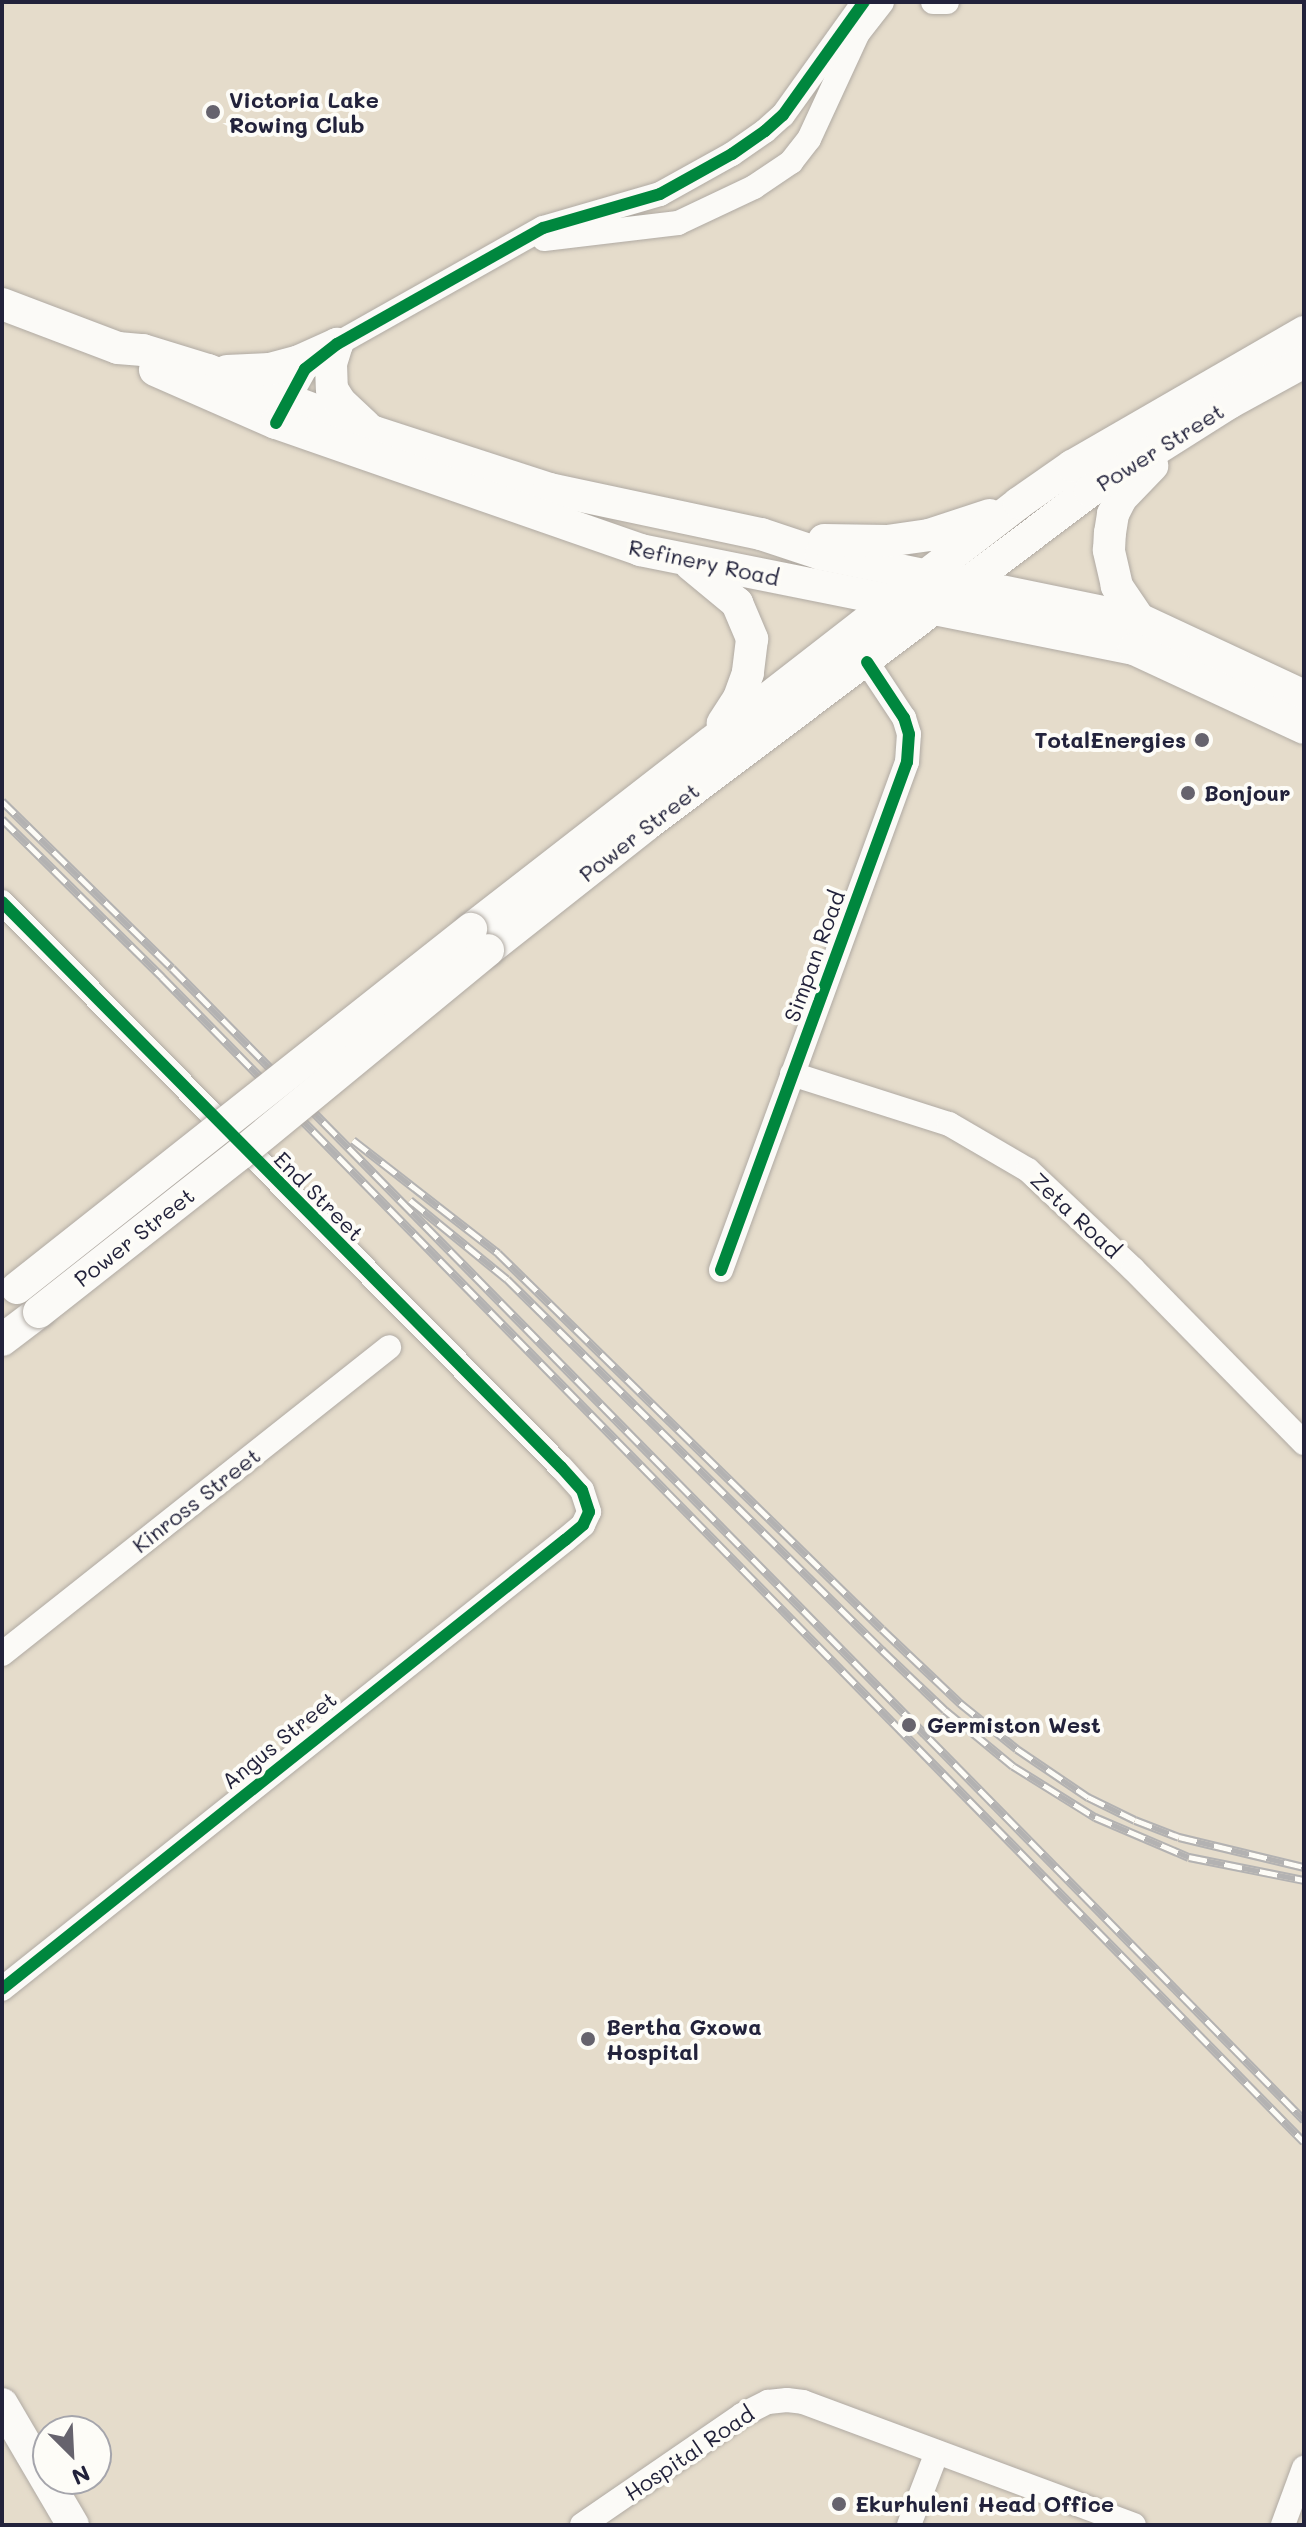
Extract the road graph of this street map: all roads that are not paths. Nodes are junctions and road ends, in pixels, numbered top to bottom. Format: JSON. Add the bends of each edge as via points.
{"nodes":[{"id":1,"x":864,"y":2,"type":"edge"},
{"id":2,"x":882,"y":2,"type":"edge"},
{"id":3,"x":933,"y":2,"type":"edge"},
{"id":4,"x":947,"y":2,"type":"edge"},
{"id":5,"x":690,"y":179,"type":"junction"},
{"id":6,"x":708,"y":211,"type":"junction"},
{"id":7,"x":517,"y":243,"type":"junction"},
{"id":8,"x":2,"y":304,"type":"edge"},
{"id":9,"x":1304,"y":332,"type":"edge"},
{"id":10,"x":337,"y":344,"type":"junction"},
{"id":11,"x":118,"y":348,"type":"junction"},
{"id":12,"x":1304,"y":362,"type":"edge"},
{"id":13,"x":208,"y":370,"type":"junction"},
{"id":14,"x":1229,"y":403,"type":"junction"},
{"id":15,"x":281,"y":411,"type":"junction"},
{"id":16,"x":374,"y":432,"type":"junction"},
{"id":17,"x":1019,"y":503,"type":"junction"},
{"id":18,"x":761,"y":534,"type":"junction"},
{"id":19,"x":683,"y":559,"type":"junction"},
{"id":20,"x":820,"y":570,"type":"junction"},
{"id":21,"x":926,"y":576,"type":"junction"},
{"id":22,"x":966,"y":584,"type":"junction"},
{"id":23,"x":893,"y":601,"type":"junction"},
{"id":24,"x":934,"y":609,"type":"junction"},
{"id":25,"x":1139,"y":619,"type":"junction"},
{"id":26,"x":1018,"y":626,"type":"junction"},
{"id":27,"x":875,"y":656,"type":"junction"},
{"id":28,"x":1304,"y":696,"type":"edge"},
{"id":29,"x":1304,"y":728,"type":"edge"},
{"id":30,"x":715,"y":736,"type":"junction"},
{"id":31,"x":2,"y":902,"type":"edge"},
{"id":32,"x":480,"y":939,"type":"junction"},
{"id":33,"x":792,"y":1074,"type":"junction"},
{"id":34,"x":721,"y":1270,"type":"dead end"},
{"id":35,"x":10,"y":1294,"type":"edge"},
{"id":36,"x":2,"y":1340,"type":"edge"},
{"id":37,"x":389,"y":1347,"type":"dead end"},
{"id":38,"x":1304,"y":1443,"type":"edge"},
{"id":39,"x":583,"y":1525,"type":"joint"},
{"id":40,"x":2,"y":1654,"type":"edge"},
{"id":41,"x":2,"y":1989,"type":"edge"},
{"id":42,"x":2,"y":2404,"type":"edge"},
{"id":43,"x":937,"y":2452,"type":"junction"},
{"id":44,"x":1304,"y":2468,"type":"edge"},
{"id":45,"x":73,"y":2525,"type":"edge"},
{"id":46,"x":582,"y":2525,"type":"edge"},
{"id":47,"x":909,"y":2525,"type":"edge"},
{"id":48,"x":1134,"y":2525,"type":"edge"},
{"id":49,"x":1283,"y":2525,"type":"edge"}],
"edges":[{"from":1,"to":5,"type":"street","via":[[783,115]]},
{"from":2,"to":6,"type":"street","via":[[858,33],[809,139],[791,162]]},
{"from":3,"to":4,"type":"street"},
{"from":5,"to":6,"type":"street"},
{"from":5,"to":7,"type":"street","via":[[660,194],[543,228]]},
{"from":6,"to":7,"type":"street","via":[[678,223]]},
{"from":7,"to":10,"type":"street"},
{"from":8,"to":11,"type":"main road","name":"Refinery Road"},
{"from":9,"to":17,"type":"main road","name":"Power Street","via":[[1072,466]]},
{"from":10,"to":13,"type":"main road","via":[[270,369]]},
{"from":10,"to":15,"type":"street","via":[[311,363]]},
{"from":10,"to":16,"type":"main road","via":[[332,389]]},
{"from":11,"to":13,"type":"main road","name":"Refinery Road"},
{"from":11,"to":15,"type":"main road","name":"Refinery Road","via":[[199,391]]},
{"from":12,"to":14,"type":"main road","name":"Power Street"},
{"from":13,"to":15,"type":"main road","name":"Refinery Road"},
{"from":14,"to":22,"type":"main road","name":"Power Street","via":[[1090,491]]},
{"from":14,"to":25,"type":"main road","via":[[1133,482],[1113,514],[1109,550],[1117,586]]},
{"from":15,"to":16,"type":"main road","name":"Refinery Road"},
{"from":15,"to":19,"type":"main road","name":"Refinery Road","via":[[610,540]]},
{"from":16,"to":18,"type":"main road","name":"Refinery Road","via":[[549,489]]},
{"from":17,"to":18,"type":"main road","via":[[943,532],[887,541]]},
{"from":17,"to":21,"type":"main road","name":"Power Street"},
{"from":18,"to":20,"type":"main road","name":"Refinery Road"},
{"from":19,"to":20,"type":"main road","name":"Refinery Road"},
{"from":19,"to":30,"type":"main road","via":[[737,603],[752,639],[739,698]]},
{"from":20,"to":21,"type":"main road","name":"Refinery Road"},
{"from":20,"to":23,"type":"main road","name":"Refinery Road"},
{"from":21,"to":22,"type":"main road","name":"Refinery Road"},
{"from":21,"to":23,"type":"main road","name":"Power Street"},
{"from":22,"to":24,"type":"main road","name":"Power Street"},
{"from":22,"to":25,"type":"main road","name":"Refinery Road"},
{"from":23,"to":24,"type":"main road","name":"Refinery Road"},
{"from":23,"to":30,"type":"main road","name":"Power Street"},
{"from":24,"to":26,"type":"main road","name":"Refinery Road"},
{"from":24,"to":27,"type":"main road","name":"Power Street"},
{"from":25,"to":28,"type":"main road","name":"Refinery Road"},
{"from":26,"to":27,"type":"main road","via":[[941,633]]},
{"from":26,"to":29,"type":"main road","name":"Refinery Road","via":[[1134,649]]},
{"from":27,"to":32,"type":"main road","name":"Power Street","via":[[646,825]]},
{"from":27,"to":33,"type":"street","name":"Simpan Road","via":[[909,734],[907,762]]},
{"from":30,"to":32,"type":"main road","name":"Power Street"},
{"from":31,"to":39,"type":"street","name":"End Street","via":[[561,1467],[588,1502]]},
{"from":32,"to":35,"type":"main road","name":"Power Street","bridge":true},
{"from":32,"to":36,"type":"main road","name":"Power Street","bridge":true,"via":[[240,1154]]},
{"from":33,"to":34,"type":"street","name":"Simpan Road"},
{"from":33,"to":38,"type":"street","name":"Zeta Road","via":[[949,1124],[1028,1170]]},
{"from":37,"to":40,"type":"street","name":"Kinross Street"},
{"from":39,"to":41,"type":"street","name":"Angus Street"},
{"from":42,"to":45,"type":"main road"},
{"from":43,"to":46,"type":"street","name":"Hospital Road","via":[[803,2402],[768,2402]]},
{"from":43,"to":47,"type":"street"},
{"from":43,"to":48,"type":"street","name":"Hospital Road"},
{"from":44,"to":49,"type":"street"}]}
